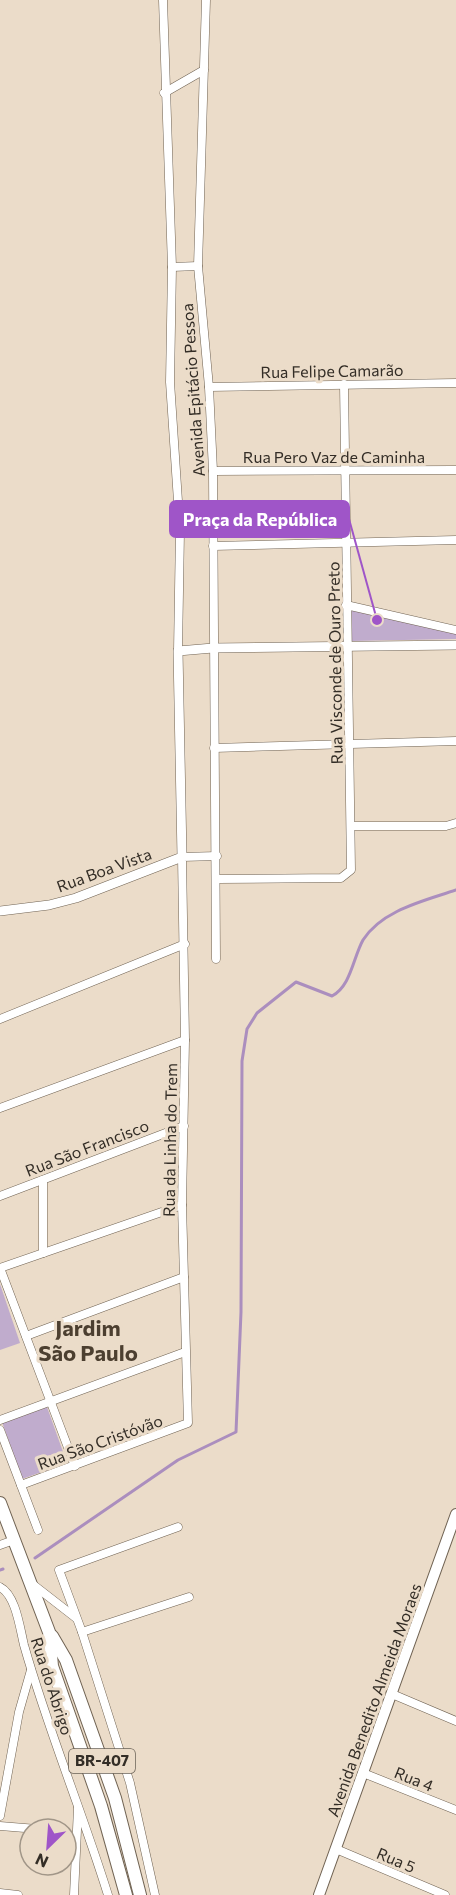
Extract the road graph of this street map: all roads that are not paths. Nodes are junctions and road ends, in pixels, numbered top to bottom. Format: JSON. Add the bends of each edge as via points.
{"nodes":[{"id":1,"x":163,"y":0,"type":"edge"},
{"id":2,"x":206,"y":0,"type":"edge"},
{"id":3,"x":204,"y":70,"type":"junction"},
{"id":4,"x":164,"y":93,"type":"junction"},
{"id":5,"x":198,"y":266,"type":"junction"},
{"id":6,"x":172,"y":267,"type":"junction"},
{"id":7,"x":456,"y":383,"type":"edge"},
{"id":8,"x":344,"y":384,"type":"junction"},
{"id":9,"x":209,"y":387,"type":"junction"},
{"id":10,"x":456,"y":470,"type":"edge"},
{"id":11,"x":213,"y":471,"type":"junction"},
{"id":12,"x":344,"y":472,"type":"junction"},
{"id":13,"x":456,"y":540,"type":"edge"},
{"id":14,"x":347,"y":542,"type":"junction"},
{"id":15,"x":213,"y":546,"type":"junction"},
{"id":16,"x":346,"y":605,"type":"junction"},
{"id":17,"x":456,"y":630,"type":"edge"},
{"id":18,"x":456,"y":645,"type":"edge"},
{"id":19,"x":347,"y":647,"type":"junction"},
{"id":20,"x":213,"y":648,"type":"junction"},
{"id":21,"x":178,"y":651,"type":"junction"},
{"id":22,"x":456,"y":741,"type":"edge"},
{"id":23,"x":349,"y":745,"type":"junction"},
{"id":24,"x":214,"y":748,"type":"junction"},
{"id":25,"x":456,"y":823,"type":"edge"},
{"id":26,"x":351,"y":826,"type":"junction"},
{"id":27,"x":217,"y":856,"type":"junction"},
{"id":28,"x":182,"y":857,"type":"junction"},
{"id":29,"x":217,"y":879,"type":"junction"},
{"id":30,"x":0,"y":911,"type":"edge"},
{"id":31,"x":185,"y":944,"type":"junction"},
{"id":32,"x":216,"y":959,"type":"dead end"},
{"id":33,"x":0,"y":1019,"type":"edge"},
{"id":34,"x":185,"y":1040,"type":"junction"},
{"id":35,"x":0,"y":1108,"type":"edge"},
{"id":36,"x":184,"y":1125,"type":"junction"},
{"id":37,"x":43,"y":1180,"type":"junction"},
{"id":38,"x":0,"y":1196,"type":"edge"},
{"id":39,"x":182,"y":1205,"type":"junction"},
{"id":40,"x":43,"y":1253,"type":"junction"},
{"id":41,"x":0,"y":1268,"type":"edge"},
{"id":42,"x":184,"y":1277,"type":"junction"},
{"id":43,"x":26,"y":1336,"type":"junction"},
{"id":44,"x":185,"y":1353,"type":"junction"},
{"id":45,"x":51,"y":1401,"type":"junction"},
{"id":46,"x":0,"y":1420,"type":"edge"},
{"id":47,"x":188,"y":1423,"type":"joint"},
{"id":48,"x":0,"y":1430,"type":"edge"},
{"id":49,"x":75,"y":1466,"type":"junction"},
{"id":50,"x":21,"y":1485,"type":"junction"},
{"id":51,"x":0,"y":1503,"type":"edge"},
{"id":52,"x":456,"y":1514,"type":"edge"},
{"id":53,"x":178,"y":1527,"type":"dead end"},
{"id":54,"x":38,"y":1530,"type":"dead end"},
{"id":55,"x":14,"y":1540,"type":"junction"},
{"id":56,"x":0,"y":1545,"type":"edge"},
{"id":57,"x":29,"y":1581,"type":"junction"},
{"id":58,"x":2,"y":1588,"type":"edge"},
{"id":59,"x":189,"y":1597,"type":"dead end"},
{"id":60,"x":77,"y":1618,"type":"junction"},
{"id":61,"x":49,"y":1632,"type":"junction"},
{"id":62,"x":82,"y":1632,"type":"junction"},
{"id":63,"x":31,"y":1670,"type":"junction"},
{"id":64,"x":392,"y":1694,"type":"junction"},
{"id":65,"x":456,"y":1721,"type":"edge"},
{"id":66,"x":363,"y":1773,"type":"junction"},
{"id":67,"x":78,"y":1804,"type":"junction"},
{"id":68,"x":456,"y":1810,"type":"edge"},
{"id":69,"x":0,"y":1816,"type":"edge"},
{"id":70,"x":77,"y":1817,"type":"edge"},
{"id":71,"x":0,"y":1826,"type":"edge"},
{"id":72,"x":18,"y":1827,"type":"edge"},
{"id":73,"x":88,"y":1831,"type":"junction"},
{"id":74,"x":78,"y":1833,"type":"edge"},
{"id":75,"x":336,"y":1849,"type":"junction"},
{"id":76,"x":75,"y":1877,"type":"edge"},
{"id":77,"x":0,"y":1893,"type":"edge"},
{"id":78,"x":18,"y":1895,"type":"edge"},
{"id":79,"x":74,"y":1895,"type":"edge"},
{"id":80,"x":108,"y":1895,"type":"edge"},
{"id":81,"x":126,"y":1895,"type":"edge"},
{"id":82,"x":140,"y":1895,"type":"edge"},
{"id":83,"x":155,"y":1895,"type":"edge"},
{"id":84,"x":319,"y":1895,"type":"edge"},
{"id":85,"x":445,"y":1895,"type":"edge"}],
"edges":[{"from":1,"to":4,"type":"street"},
{"from":2,"to":3,"type":"street","name":"Avenida Epitácio Pessoa"},
{"from":3,"to":4,"type":"street"},
{"from":3,"to":5,"type":"street","name":"Avenida Epitácio Pessoa"},
{"from":4,"to":6,"type":"street"},
{"from":5,"to":6,"type":"street"},
{"from":5,"to":9,"type":"street","name":"Avenida Epitácio Pessoa"},
{"from":6,"to":21,"type":"street","via":[[170,382],[180,531]]},
{"from":7,"to":8,"type":"street","name":"Rua Felipe Camarão"},
{"from":8,"to":9,"type":"street","name":"Rua Felipe Camarão"},
{"from":8,"to":12,"type":"street","name":"Rua Visconde de Ouro Preto"},
{"from":9,"to":11,"type":"street","name":"Avenida Epitácio Pessoa"},
{"from":10,"to":12,"type":"street","name":"Rua Pero Vaz de Caminha"},
{"from":11,"to":12,"type":"street","name":"Rua Pero Vaz de Caminha"},
{"from":11,"to":15,"type":"street","name":"Avenida Epitácio Pessoa"},
{"from":12,"to":14,"type":"street","name":"Rua Visconde de Ouro Preto"},
{"from":13,"to":14,"type":"street"},
{"from":14,"to":15,"type":"street"},
{"from":14,"to":16,"type":"street","name":"Rua Visconde de Ouro Preto"},
{"from":15,"to":20,"type":"street","name":"Avenida Epitácio Pessoa"},
{"from":16,"to":17,"type":"street"},
{"from":16,"to":19,"type":"street","name":"Rua Visconde de Ouro Preto"},
{"from":18,"to":19,"type":"street"},
{"from":19,"to":20,"type":"street"},
{"from":19,"to":23,"type":"street","name":"Rua Visconde de Ouro Preto"},
{"from":20,"to":21,"type":"street"},
{"from":20,"to":24,"type":"street","name":"Avenida Epitácio Pessoa"},
{"from":21,"to":28,"type":"street"},
{"from":22,"to":23,"type":"street"},
{"from":23,"to":24,"type":"street"},
{"from":23,"to":26,"type":"street","name":"Rua Visconde de Ouro Preto"},
{"from":24,"to":27,"type":"street","name":"Avenida Epitácio Pessoa"},
{"from":25,"to":26,"type":"street"},
{"from":26,"to":29,"type":"street","name":"Rua Visconde de Ouro Preto","via":[[351,870],[341,878]]},
{"from":27,"to":28,"type":"street"},
{"from":27,"to":29,"type":"street","name":"Avenida Epitácio Pessoa"},
{"from":28,"to":30,"type":"street","name":"Rua Boa Vista","via":[[76,898]]},
{"from":28,"to":31,"type":"street","name":"Rua da Linha do Trem"},
{"from":29,"to":32,"type":"street","name":"Avenida Epitácio Pessoa"},
{"from":31,"to":33,"type":"street"},
{"from":31,"to":34,"type":"street","name":"Rua da Linha do Trem"},
{"from":34,"to":35,"type":"street"},
{"from":34,"to":36,"type":"street","name":"Rua da Linha do Trem"},
{"from":36,"to":37,"type":"street","name":"Rua São Francisco"},
{"from":36,"to":39,"type":"street","name":"Rua da Linha do Trem"},
{"from":37,"to":38,"type":"street","name":"Rua São Francisco"},
{"from":37,"to":40,"type":"street"},
{"from":39,"to":40,"type":"street"},
{"from":39,"to":42,"type":"street","name":"Rua da Linha do Trem"},
{"from":40,"to":41,"type":"street"},
{"from":41,"to":43,"type":"street"},
{"from":42,"to":43,"type":"street"},
{"from":42,"to":44,"type":"street","name":"Rua da Linha do Trem"},
{"from":43,"to":45,"type":"street"},
{"from":44,"to":45,"type":"street"},
{"from":44,"to":47,"type":"street","name":"Rua da Linha do Trem"},
{"from":45,"to":46,"type":"street"},
{"from":45,"to":49,"type":"street"},
{"from":47,"to":49,"type":"street","name":"Rua São Cristóvão"},
{"from":48,"to":50,"type":"street"},
{"from":49,"to":50,"type":"street","name":"Rua São Cristóvão"},
{"from":50,"to":54,"type":"street"},
{"from":51,"to":55,"type":"highway","number":"BR-407"},
{"from":52,"to":64,"type":"main road","name":"Avenida Benedito Almeida Moraes"},
{"from":53,"to":60,"type":"street","via":[[59,1570]]},
{"from":55,"to":56,"type":"street"},
{"from":55,"to":57,"type":"highway","number":"BR-407"},
{"from":57,"to":60,"type":"street"},
{"from":57,"to":61,"type":"highway","number":"BR-407"},
{"from":58,"to":63,"type":"street","name":"Rua do Abrigo","via":[[14,1610]]},
{"from":59,"to":62,"type":"street"},
{"from":60,"to":62,"type":"street"},
{"from":61,"to":81,"type":"highway","number":"BR-407","via":[[52,1665],[101,1806]]},
{"from":61,"to":82,"type":"highway","number":"BR-407","via":[[66,1660],[103,1765]]},
{"from":62,"to":83,"type":"street","via":[[130,1783]]},
{"from":63,"to":67,"type":"street","name":"Rua do Abrigo"},
{"from":63,"to":69,"type":"street","via":[[19,1712]]},
{"from":64,"to":65,"type":"street"},
{"from":64,"to":66,"type":"main road","name":"Avenida Benedito Almeida Moraes"},
{"from":66,"to":68,"type":"street","name":"Rua 4"},
{"from":66,"to":75,"type":"main road","name":"Avenida Benedito Almeida Moraes"},
{"from":67,"to":70,"type":"street"},
{"from":67,"to":73,"type":"street","name":"Rua do Abrigo"},
{"from":71,"to":72,"type":"street"},
{"from":73,"to":74,"type":"street"},
{"from":73,"to":80,"type":"street","name":"Rua do Abrigo"},
{"from":75,"to":84,"type":"main road","name":"Avenida Benedito Almeida Moraes"},
{"from":75,"to":85,"type":"street","name":"Rua 5"},
{"from":76,"to":79,"type":"street"},
{"from":77,"to":78,"type":"street"}]}
